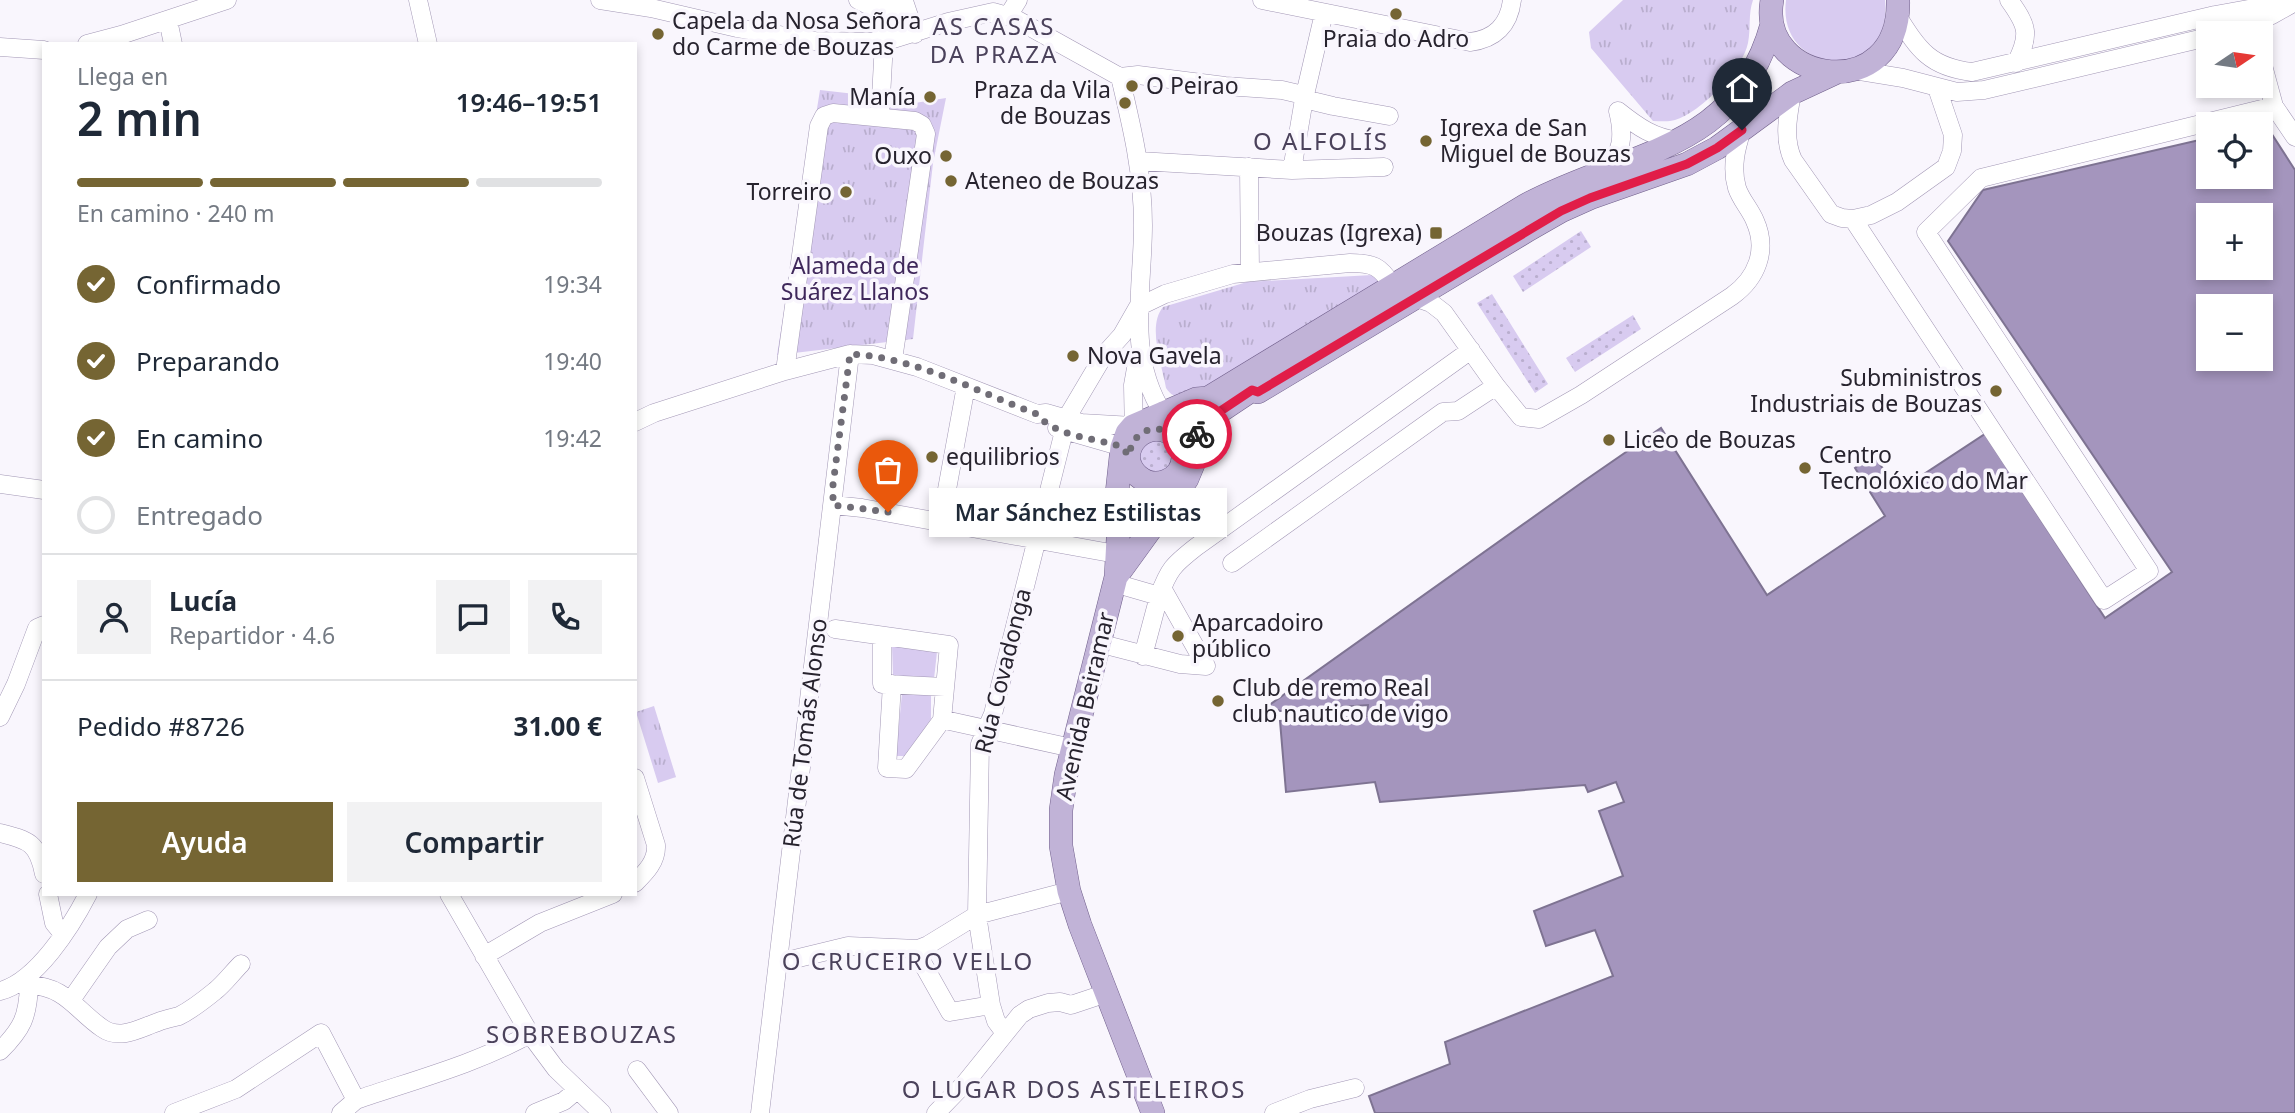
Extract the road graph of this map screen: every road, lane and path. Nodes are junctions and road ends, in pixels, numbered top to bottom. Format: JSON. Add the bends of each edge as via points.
{"nodes":[{"id":1,"x":227,"y":0,"type":"edge"},
{"id":2,"x":418,"y":0,"type":"edge"},
{"id":3,"x":600,"y":0,"type":"edge"},
{"id":4,"x":858,"y":0,"type":"edge"},
{"id":5,"x":1018,"y":0,"type":"edge"},
{"id":6,"x":1262,"y":0,"type":"edge"},
{"id":7,"x":1512,"y":0,"type":"edge"},
{"id":8,"x":1772,"y":0,"type":"edge"},
{"id":9,"x":2009,"y":0,"type":"edge"},
{"id":10,"x":2272,"y":0,"type":"edge"},
{"id":11,"x":652,"y":4,"type":"edge"},
{"id":12,"x":2294,"y":4,"type":"edge"},
{"id":13,"x":1898,"y":8,"type":"edge"},
{"id":14,"x":876,"y":9,"type":"junction"},
{"id":15,"x":995,"y":9,"type":"edge"},
{"id":16,"x":1324,"y":13,"type":"junction"},
{"id":17,"x":2248,"y":17,"type":"edge"},
{"id":18,"x":168,"y":20,"type":"junction"},
{"id":19,"x":1772,"y":24,"type":"junction"},
{"id":20,"x":915,"y":34,"type":"junction"},
{"id":21,"x":2196,"y":40,"type":"edge"},
{"id":22,"x":113,"y":41,"type":"edge"},
{"id":23,"x":173,"y":42,"type":"edge"},
{"id":24,"x":428,"y":42,"type":"edge"},
{"id":25,"x":884,"y":43,"type":"junction"},
{"id":26,"x":0,"y":47,"type":"edge"},
{"id":27,"x":42,"y":50,"type":"edge"},
{"id":28,"x":2017,"y":63,"type":"junction"},
{"id":29,"x":1844,"y":72,"type":"junction"},
{"id":30,"x":1119,"y":77,"type":"junction"},
{"id":31,"x":1937,"y":88,"type":"junction"},
{"id":32,"x":1792,"y":93,"type":"junction"},
{"id":33,"x":2272,"y":98,"type":"edge"},
{"id":34,"x":1304,"y":99,"type":"junction"},
{"id":35,"x":2274,"y":106,"type":"junction"},
{"id":36,"x":880,"y":116,"type":"junction"},
{"id":37,"x":1389,"y":116,"type":"dead end"},
{"id":38,"x":1742,"y":130,"type":"junction"},
{"id":39,"x":2295,"y":137,"type":"edge"},
{"id":40,"x":1679,"y":141,"type":"junction"},
{"id":41,"x":1139,"y":161,"type":"junction"},
{"id":42,"x":1249,"y":167,"type":"junction"},
{"id":43,"x":1384,"y":167,"type":"dead end"},
{"id":44,"x":1292,"y":170,"type":"junction"},
{"id":45,"x":1604,"y":171,"type":"junction"},
{"id":46,"x":1853,"y":219,"type":"junction"},
{"id":47,"x":1250,"y":272,"type":"junction"},
{"id":48,"x":1392,"y":285,"type":"junction"},
{"id":49,"x":1414,"y":297,"type":"junction"},
{"id":50,"x":1138,"y":307,"type":"junction"},
{"id":51,"x":1140,"y":346,"type":"junction"},
{"id":52,"x":1471,"y":350,"type":"junction"},
{"id":53,"x":850,"y":354,"type":"junction"},
{"id":54,"x":893,"y":360,"type":"junction"},
{"id":55,"x":785,"y":371,"type":"junction"},
{"id":56,"x":966,"y":386,"type":"junction"},
{"id":57,"x":1496,"y":386,"type":"junction"},
{"id":58,"x":1258,"y":392,"type":"junction"},
{"id":59,"x":637,"y":421,"type":"edge"},
{"id":60,"x":1065,"y":425,"type":"junction"},
{"id":61,"x":1149,"y":439,"type":"junction"},
{"id":62,"x":1171,"y":479,"type":"junction"},
{"id":63,"x":0,"y":484,"type":"edge"},
{"id":64,"x":42,"y":490,"type":"edge"},
{"id":65,"x":833,"y":505,"type":"junction"},
{"id":66,"x":941,"y":522,"type":"junction"},
{"id":67,"x":1037,"y":541,"type":"junction"},
{"id":68,"x":1127,"y":550,"type":"junction"},
{"id":69,"x":1231,"y":564,"type":"dead end"},
{"id":70,"x":1115,"y":580,"type":"junction"},
{"id":71,"x":1161,"y":592,"type":"junction"},
{"id":72,"x":42,"y":626,"type":"edge"},
{"id":73,"x":835,"y":629,"type":"dead end"},
{"id":74,"x":882,"y":636,"type":"junction"},
{"id":75,"x":1098,"y":643,"type":"junction"},
{"id":76,"x":1143,"y":656,"type":"junction"},
{"id":77,"x":892,"y":684,"type":"junction"},
{"id":78,"x":945,"y":687,"type":"junction"},
{"id":79,"x":0,"y":717,"type":"edge"},
{"id":80,"x":942,"y":720,"type":"junction"},
{"id":81,"x":987,"y":728,"type":"junction"},
{"id":82,"x":1072,"y":748,"type":"junction"},
{"id":83,"x":637,"y":784,"type":"edge"},
{"id":84,"x":0,"y":833,"type":"edge"},
{"id":85,"x":42,"y":865,"type":"edge"},
{"id":86,"x":637,"y":881,"type":"edge"},
{"id":87,"x":1069,"y":891,"type":"junction"},
{"id":88,"x":48,"y":896,"type":"edge"},
{"id":89,"x":87,"y":896,"type":"edge"},
{"id":90,"x":450,"y":896,"type":"edge"},
{"id":91,"x":608,"y":896,"type":"edge"},
{"id":92,"x":977,"y":915,"type":"junction"},
{"id":93,"x":148,"y":920,"type":"dead end"},
{"id":94,"x":63,"y":934,"type":"junction"},
{"id":95,"x":918,"y":948,"type":"junction"},
{"id":96,"x":484,"y":956,"type":"junction"},
{"id":97,"x":778,"y":963,"type":"junction"},
{"id":98,"x":241,"y":964,"type":"dead end"},
{"id":99,"x":27,"y":983,"type":"junction"},
{"id":100,"x":0,"y":991,"type":"edge"},
{"id":101,"x":1107,"y":993,"type":"junction"},
{"id":102,"x":71,"y":1000,"type":"junction"},
{"id":103,"x":992,"y":1005,"type":"junction"},
{"id":104,"x":1005,"y":1033,"type":"junction"},
{"id":105,"x":530,"y":1034,"type":"junction"},
{"id":106,"x":0,"y":1051,"type":"edge"},
{"id":107,"x":637,"y":1070,"type":"dead end"},
{"id":108,"x":1355,"y":1088,"type":"dead end"},
{"id":109,"x":577,"y":1090,"type":"junction"},
{"id":110,"x":356,"y":1100,"type":"junction"},
{"id":111,"x":666,"y":1112,"type":"edge"},
{"id":112,"x":174,"y":1113,"type":"edge"},
{"id":113,"x":341,"y":1113,"type":"edge"},
{"id":114,"x":535,"y":1113,"type":"edge"},
{"id":115,"x":602,"y":1113,"type":"edge"},
{"id":116,"x":760,"y":1113,"type":"edge"},
{"id":117,"x":936,"y":1113,"type":"edge"},
{"id":118,"x":1153,"y":1113,"type":"edge"},
{"id":119,"x":1274,"y":1113,"type":"edge"}],
"edges":[{"from":1,"to":18,"type":"street"},
{"from":2,"to":24,"type":"street"},
{"from":3,"to":11,"type":"street"},
{"from":4,"to":14,"type":"street"},
{"from":5,"to":15,"type":"street"},
{"from":6,"to":16,"type":"street"},
{"from":7,"to":16,"type":"street","via":[[1504,26],[1484,40],[1470,43]]},
{"from":8,"to":19,"type":"main road"},
{"from":9,"to":28,"type":"street","via":[[2026,30]]},
{"from":10,"to":17,"type":"street"},
{"from":11,"to":25,"type":"street","via":[[737,28],[815,41]]},
{"from":12,"to":17,"type":"street","via":[[2272,15]]},
{"from":13,"to":28,"type":"street","via":[[1917,46],[1954,70],[1972,72]]},
{"from":13,"to":29,"type":"main road","via":[[1894,34],[1884,50],[1870,62]]},
{"from":14,"to":20,"type":"street","via":[[905,4]]},
{"from":14,"to":25,"type":"street"},
{"from":15,"to":20,"type":"street"},
{"from":15,"to":30,"type":"street"},
{"from":16,"to":34,"type":"street"},
{"from":17,"to":28,"type":"street"},
{"from":18,"to":22,"type":"street"},
{"from":18,"to":23,"type":"street"},
{"from":19,"to":29,"type":"main road","via":[[1795,59],[1814,70]]},
{"from":19,"to":40,"type":"main road","via":[[1757,65],[1738,94],[1709,123]]},
{"from":20,"to":25,"type":"street"},
{"from":21,"to":31,"type":"street","via":[[1991,89],[1957,92]]},
{"from":25,"to":36,"type":"street"},
{"from":26,"to":27,"type":"street"},
{"from":29,"to":31,"type":"street","via":[[1903,78]]},
{"from":29,"to":32,"type":"main road"},
{"from":30,"to":34,"type":"street","via":[[1138,75],[1282,90]]},
{"from":30,"to":41,"type":"street"},
{"from":31,"to":46,"type":"street","via":[[1953,135],[1946,167],[1897,202]]},
{"from":32,"to":38,"type":"main road"},
{"from":32,"to":46,"type":"street","via":[[1786,130],[1789,152],[1831,214]]},
{"from":33,"to":35,"type":"street"},
{"from":34,"to":37,"type":"street"},
{"from":34,"to":44,"type":"street"},
{"from":35,"to":39,"type":"street"},
{"from":35,"to":46,"type":"street","via":[[1981,178],[1926,232],[2149,571],[2104,600]]},
{"from":36,"to":54,"type":"street","via":[[915,121],[926,134]]},
{"from":36,"to":55,"type":"street","via":[[833,113],[824,116],[819,125]]},
{"from":38,"to":49,"type":"main road","via":[[1687,164],[1561,211]]},
{"from":38,"to":57,"type":"street","via":[[1734,173],[1760,235],[1754,275],[1746,286],[1539,419],[1521,417]]},
{"from":40,"to":45,"type":"main road"},
{"from":40,"to":45,"type":"street","via":[[1654,136],[1618,111],[1622,142]]},
{"from":41,"to":42,"type":"street"},
{"from":41,"to":50,"type":"street","via":[[1143,224]]},
{"from":42,"to":44,"type":"street"},
{"from":42,"to":47,"type":"street"},
{"from":43,"to":44,"type":"street"},
{"from":45,"to":48,"type":"main road","via":[[1526,205]]},
{"from":47,"to":48,"type":"street","via":[[1366,263],[1382,270]]},
{"from":47,"to":50,"type":"street","via":[[1175,291]]},
{"from":48,"to":61,"type":"main road","via":[[1208,398],[1196,399]]},
{"from":49,"to":52,"type":"street","via":[[1444,313]]},
{"from":49,"to":58,"type":"main road"},
{"from":50,"to":51,"type":"street"},
{"from":50,"to":60,"type":"street","name":"Rúa Covadonga","via":[[1104,355]]},
{"from":51,"to":61,"type":"street","via":[[1153,397]]},
{"from":51,"to":61,"type":"street","via":[[1133,385]]},
{"from":52,"to":57,"type":"street"},
{"from":52,"to":71,"type":"street","via":[[1196,547],[1167,573]]},
{"from":53,"to":54,"type":"street"},
{"from":53,"to":55,"type":"street"},
{"from":53,"to":65,"type":"street","name":"Rúa de Tomás Alonso"},
{"from":54,"to":56,"type":"street"},
{"from":55,"to":59,"type":"street"},
{"from":56,"to":60,"type":"street","via":[[1037,414],[1043,422]]},
{"from":56,"to":66,"type":"street"},
{"from":57,"to":69,"type":"street","via":[[1458,411],[1443,412]]},
{"from":58,"to":61,"type":"main road","via":[[1252,390],[1213,416]]},
{"from":58,"to":68,"type":"main road","via":[[1257,398],[1227,418],[1202,443],[1187,479],[1144,539]]},
{"from":60,"to":61,"type":"street"},
{"from":60,"to":67,"type":"street","name":"Rúa Covadonga"},
{"from":61,"to":62,"type":"main road","name":"Avenida Beiramar","via":[[1182,467]]},
{"from":61,"to":62,"type":"main road","via":[[1145,481]]},
{"from":61,"to":68,"type":"main road","name":"Avenida Beiramar","via":[[1119,519]]},
{"from":62,"to":68,"type":"main road","name":"Avenida Beiramar"},
{"from":63,"to":64,"type":"street"},
{"from":65,"to":66,"type":"street"},
{"from":65,"to":97,"type":"street","name":"Rúa de Tomás Alonso"},
{"from":66,"to":67,"type":"street"},
{"from":67,"to":68,"type":"street"},
{"from":67,"to":81,"type":"street","name":"Rúa Covadonga"},
{"from":68,"to":70,"type":"main road","name":"Avenida Beiramar"},
{"from":70,"to":71,"type":"street"},
{"from":70,"to":75,"type":"main road","name":"Avenida Beiramar"},
{"from":71,"to":76,"type":"street"},
{"from":71,"to":76,"type":"street","via":[[1206,666]]},
{"from":72,"to":79,"type":"street","via":[[37,628]]},
{"from":73,"to":74,"type":"street"},
{"from":74,"to":77,"type":"street","via":[[882,684]]},
{"from":74,"to":78,"type":"street","via":[[949,645]]},
{"from":75,"to":76,"type":"street"},
{"from":75,"to":82,"type":"main road","name":"Avenida Beiramar"},
{"from":77,"to":78,"type":"street"},
{"from":77,"to":80,"type":"street","via":[[887,768],[906,769]]},
{"from":78,"to":80,"type":"street"},
{"from":80,"to":81,"type":"street"},
{"from":81,"to":82,"type":"street"},
{"from":81,"to":92,"type":"street","name":"Rúa Covadonga","via":[[980,744]]},
{"from":82,"to":87,"type":"main road","name":"Avenida Beiramar","via":[[1061,810]]},
{"from":83,"to":86,"type":"street","via":[[657,855]]},
{"from":84,"to":85,"type":"street","via":[[31,844]]},
{"from":87,"to":92,"type":"street"},
{"from":87,"to":101,"type":"main road","name":"Avenida Beiramar"},
{"from":88,"to":94,"type":"street","via":[[54,923]]},
{"from":89,"to":94,"type":"street"},
{"from":90,"to":96,"type":"street"},
{"from":91,"to":96,"type":"street","via":[[540,923]]},
{"from":92,"to":95,"type":"street"},
{"from":92,"to":103,"type":"street","name":"Rúa Covadonga"},
{"from":93,"to":102,"type":"street","via":[[127,929],[108,947]]},
{"from":94,"to":99,"type":"street"},
{"from":95,"to":97,"type":"street","via":[[848,946]]},
{"from":95,"to":103,"type":"street","via":[[950,1012]]},
{"from":96,"to":105,"type":"street"},
{"from":97,"to":116,"type":"street","name":"Rúa de Tomás Alonso"},
{"from":98,"to":102,"type":"street","via":[[216,990],[180,1015],[133,1032],[109,1032]]},
{"from":99,"to":100,"type":"street"},
{"from":99,"to":102,"type":"street","via":[[53,989]]},
{"from":99,"to":106,"type":"street","via":[[24,1019]]},
{"from":101,"to":104,"type":"street","via":[[1071,1005],[1048,1003],[1029,1009]]},
{"from":101,"to":118,"type":"main road","name":"Avenida Beiramar"},
{"from":103,"to":104,"type":"street","name":"Rúa Covadonga"},
{"from":104,"to":117,"type":"street"},
{"from":105,"to":109,"type":"street"},
{"from":105,"to":110,"type":"street","via":[[468,1062]]},
{"from":107,"to":111,"type":"street"},
{"from":108,"to":119,"type":"street"},
{"from":109,"to":114,"type":"street"},
{"from":109,"to":115,"type":"street"},
{"from":110,"to":112,"type":"street","via":[[321,1033],[236,1089]]},
{"from":110,"to":113,"type":"street"}]}
